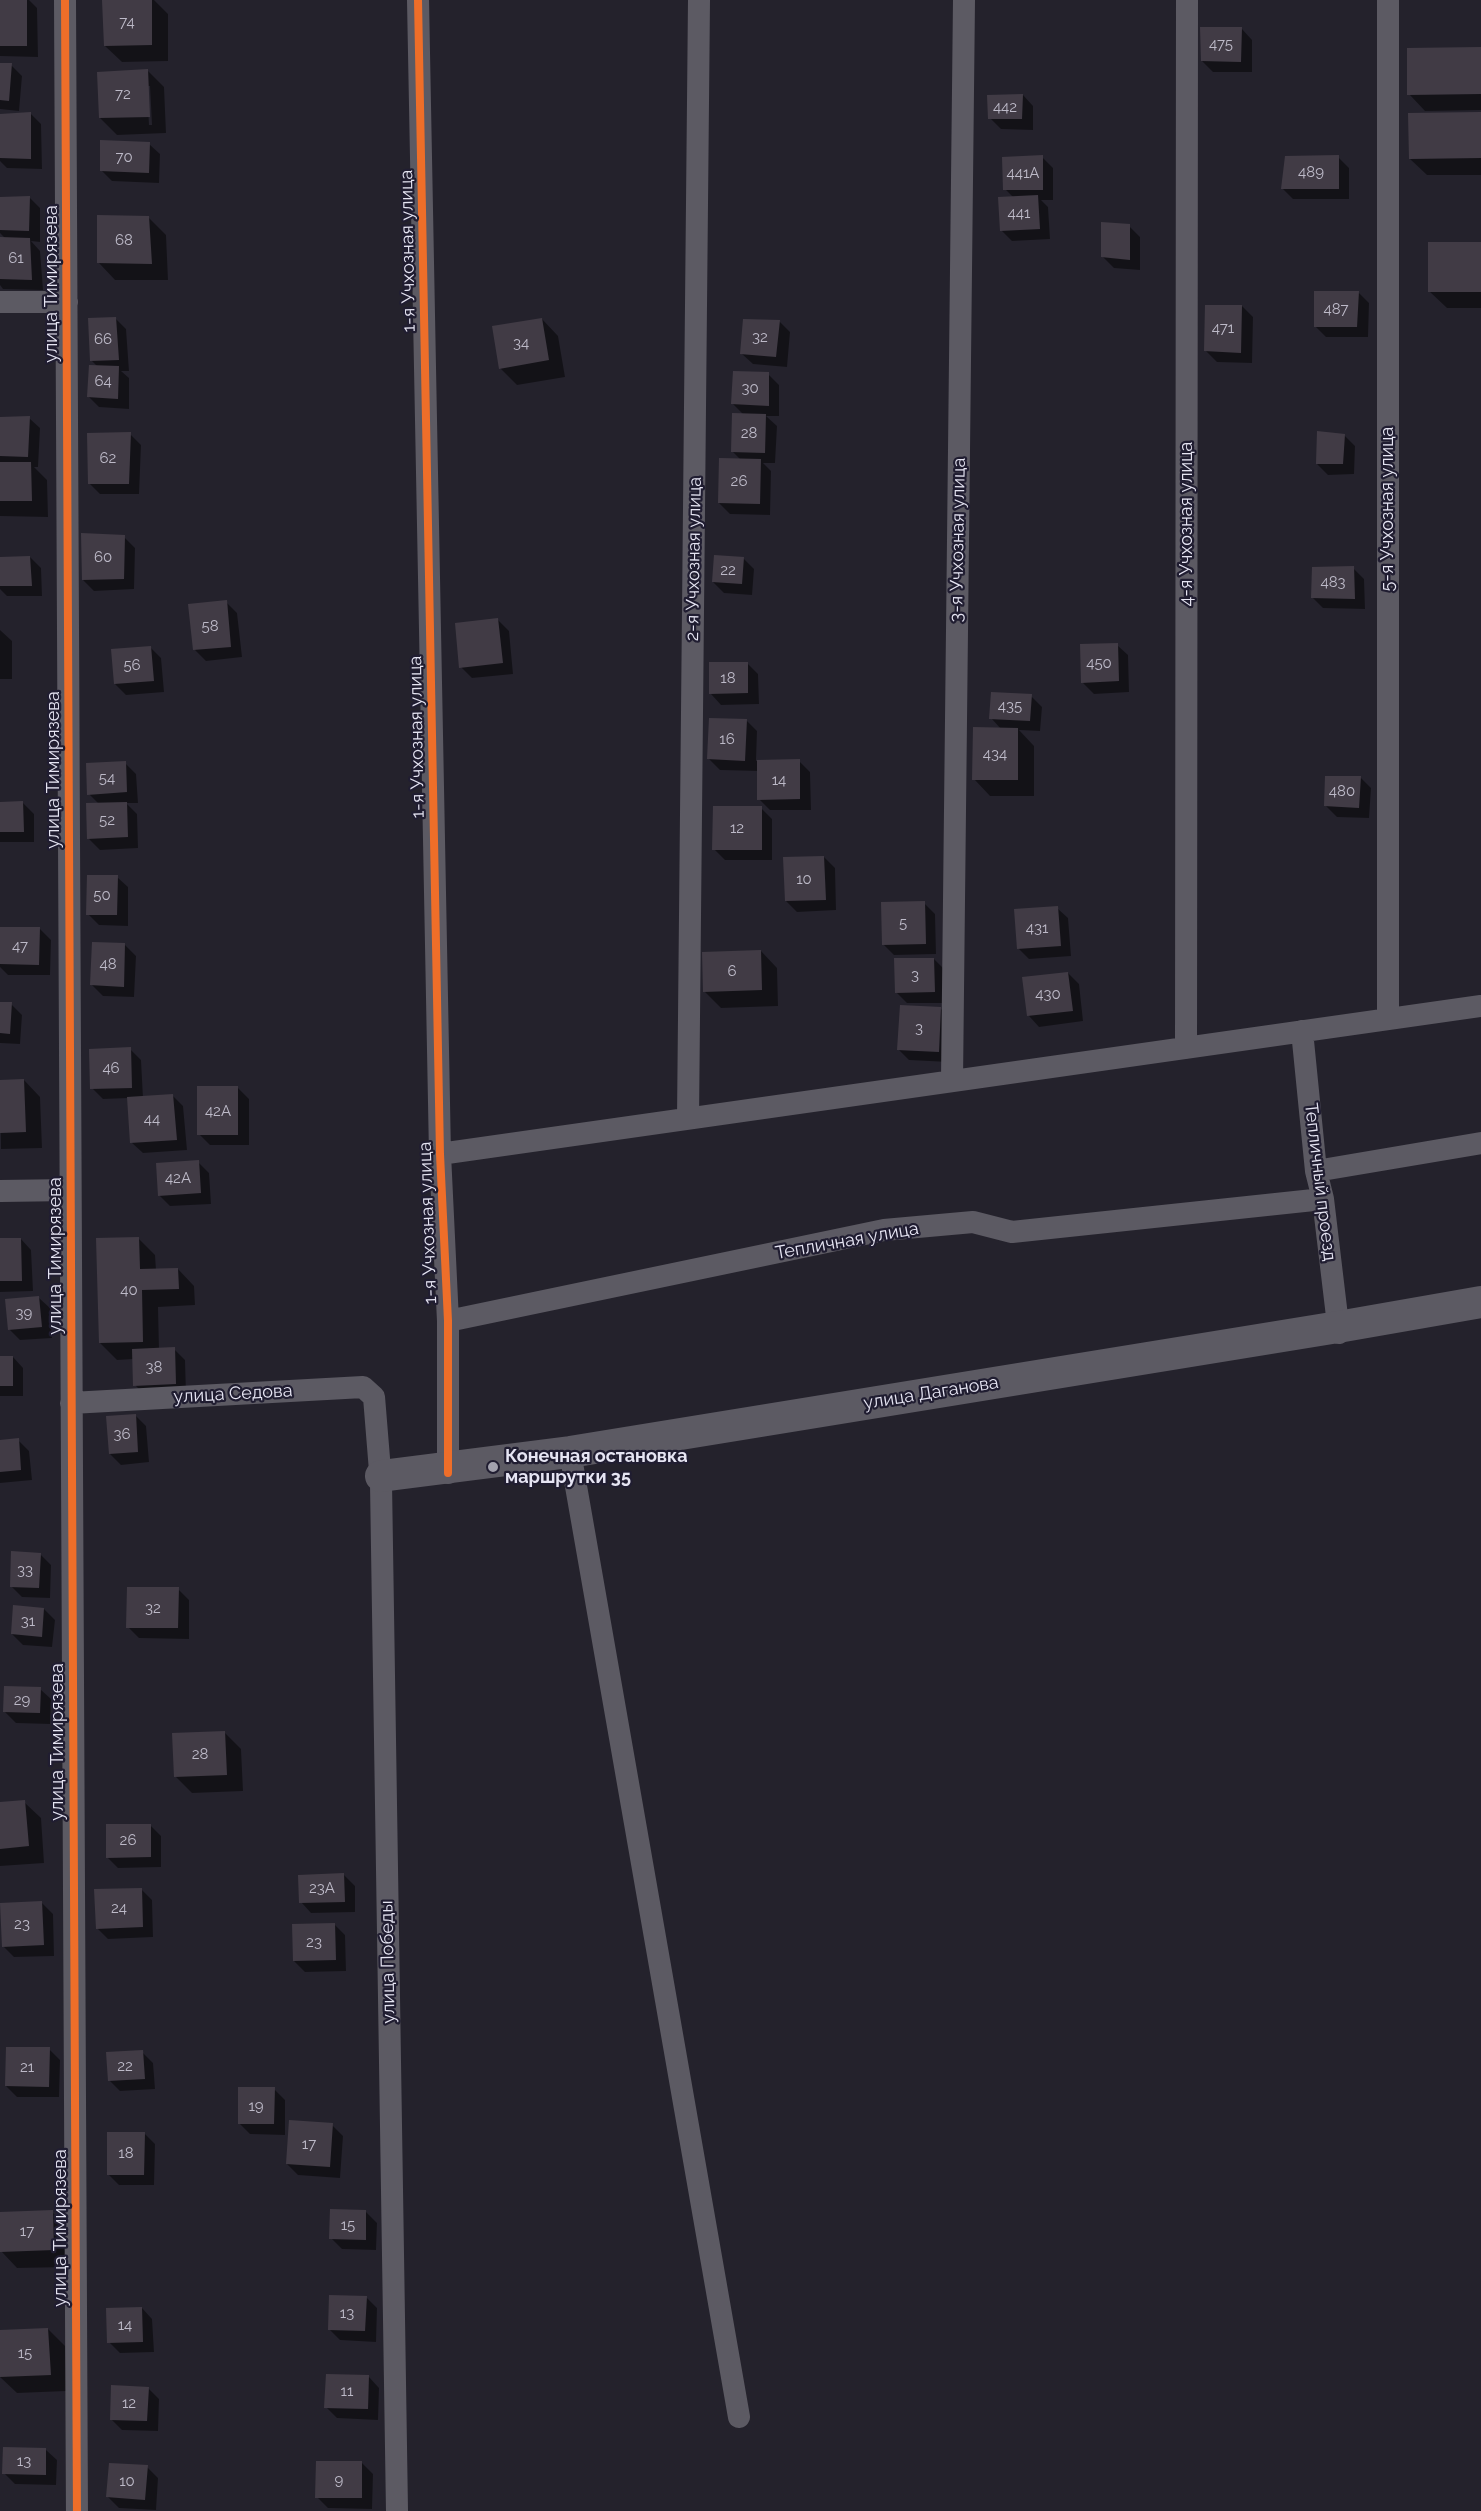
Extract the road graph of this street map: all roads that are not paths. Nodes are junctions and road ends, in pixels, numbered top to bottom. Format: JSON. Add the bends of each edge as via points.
{"nodes":[{"id":1,"x":65,"y":0,"type":"edge"},
{"id":2,"x":418,"y":0,"type":"edge"},
{"id":3,"x":699,"y":0,"type":"edge"},
{"id":4,"x":964,"y":0,"type":"edge"},
{"id":5,"x":1187,"y":0,"type":"edge"},
{"id":6,"x":1388,"y":0,"type":"edge"},
{"id":7,"x":0,"y":302,"type":"edge"},
{"id":8,"x":67,"y":302,"type":"junction"},
{"id":9,"x":1481,"y":1006,"type":"edge"},
{"id":10,"x":1388,"y":1019,"type":"junction"},
{"id":11,"x":1302,"y":1031,"type":"junction"},
{"id":12,"x":1186,"y":1048,"type":"junction"},
{"id":13,"x":952,"y":1080,"type":"junction"},
{"id":14,"x":688,"y":1118,"type":"junction"},
{"id":15,"x":1481,"y":1143,"type":"edge"},
{"id":16,"x":440,"y":1154,"type":"junction"},
{"id":17,"x":1316,"y":1171,"type":"junction"},
{"id":18,"x":70,"y":1190,"type":"junction"},
{"id":19,"x":0,"y":1191,"type":"edge"},
{"id":20,"x":1323,"y":1199,"type":"junction"},
{"id":21,"x":1481,"y":1302,"type":"edge"},
{"id":22,"x":1481,"y":1308,"type":"edge"},
{"id":23,"x":448,"y":1322,"type":"junction"},
{"id":24,"x":1339,"y":1330,"type":"junction"},
{"id":25,"x":71,"y":1404,"type":"junction"},
{"id":26,"x":376,"y":1414,"type":"joint"},
{"id":27,"x":570,"y":1454,"type":"junction"},
{"id":28,"x":448,"y":1470,"type":"junction"},
{"id":29,"x":381,"y":1480,"type":"junction"},
{"id":30,"x":740,"y":2417,"type":"dead end"},
{"id":31,"x":77,"y":2511,"type":"edge"},
{"id":32,"x":397,"y":2511,"type":"edge"}],
"edges":[{"from":1,"to":8,"type":"street","name":"улица Тимирязева"},
{"from":2,"to":16,"type":"street","name":"1-я Учхозная улица"},
{"from":3,"to":14,"type":"street","name":"2-я Учхозная улица"},
{"from":4,"to":13,"type":"street","name":"3-я Учхозная улица"},
{"from":5,"to":12,"type":"street","name":"4-я Учхозная улица"},
{"from":6,"to":10,"type":"street","name":"5-я Учхозная улица"},
{"from":7,"to":8,"type":"street"},
{"from":8,"to":18,"type":"street","name":"улица Тимирязева"},
{"from":9,"to":10,"type":"street"},
{"from":10,"to":11,"type":"street"},
{"from":11,"to":12,"type":"street"},
{"from":11,"to":17,"type":"street","name":"Тепличный проезд"},
{"from":12,"to":13,"type":"street"},
{"from":13,"to":14,"type":"street"},
{"from":14,"to":16,"type":"street"},
{"from":15,"to":17,"type":"street"},
{"from":16,"to":23,"type":"street","name":"1-я Учхозная улица"},
{"from":17,"to":20,"type":"street","name":"Тепличный проезд"},
{"from":18,"to":19,"type":"street"},
{"from":18,"to":25,"type":"street","name":"улица Тимирязева"},
{"from":20,"to":23,"type":"street","name":"Тепличная улица","via":[[1012,1232],[973,1222],[884,1230]]},
{"from":20,"to":24,"type":"street","name":"Тепличный проезд"},
{"from":21,"to":24,"type":"main road","name":"улица Даганова"},
{"from":22,"to":24,"type":"main road","name":"улица Даганова"},
{"from":23,"to":28,"type":"street","name":"1-я Учхозная улица"},
{"from":24,"to":27,"type":"main road","name":"улица Даганова"},
{"from":25,"to":26,"type":"street","name":"улица Седова","via":[[363,1387],[374,1397]]},
{"from":25,"to":31,"type":"street","name":"улица Тимирязева"},
{"from":26,"to":29,"type":"street","name":"улица Победы"},
{"from":27,"to":28,"type":"main road","name":"улица Даганова"},
{"from":27,"to":30,"type":"street"},
{"from":28,"to":29,"type":"main road","name":"улица Даганова"},
{"from":29,"to":32,"type":"street","name":"улица Победы"}]}
